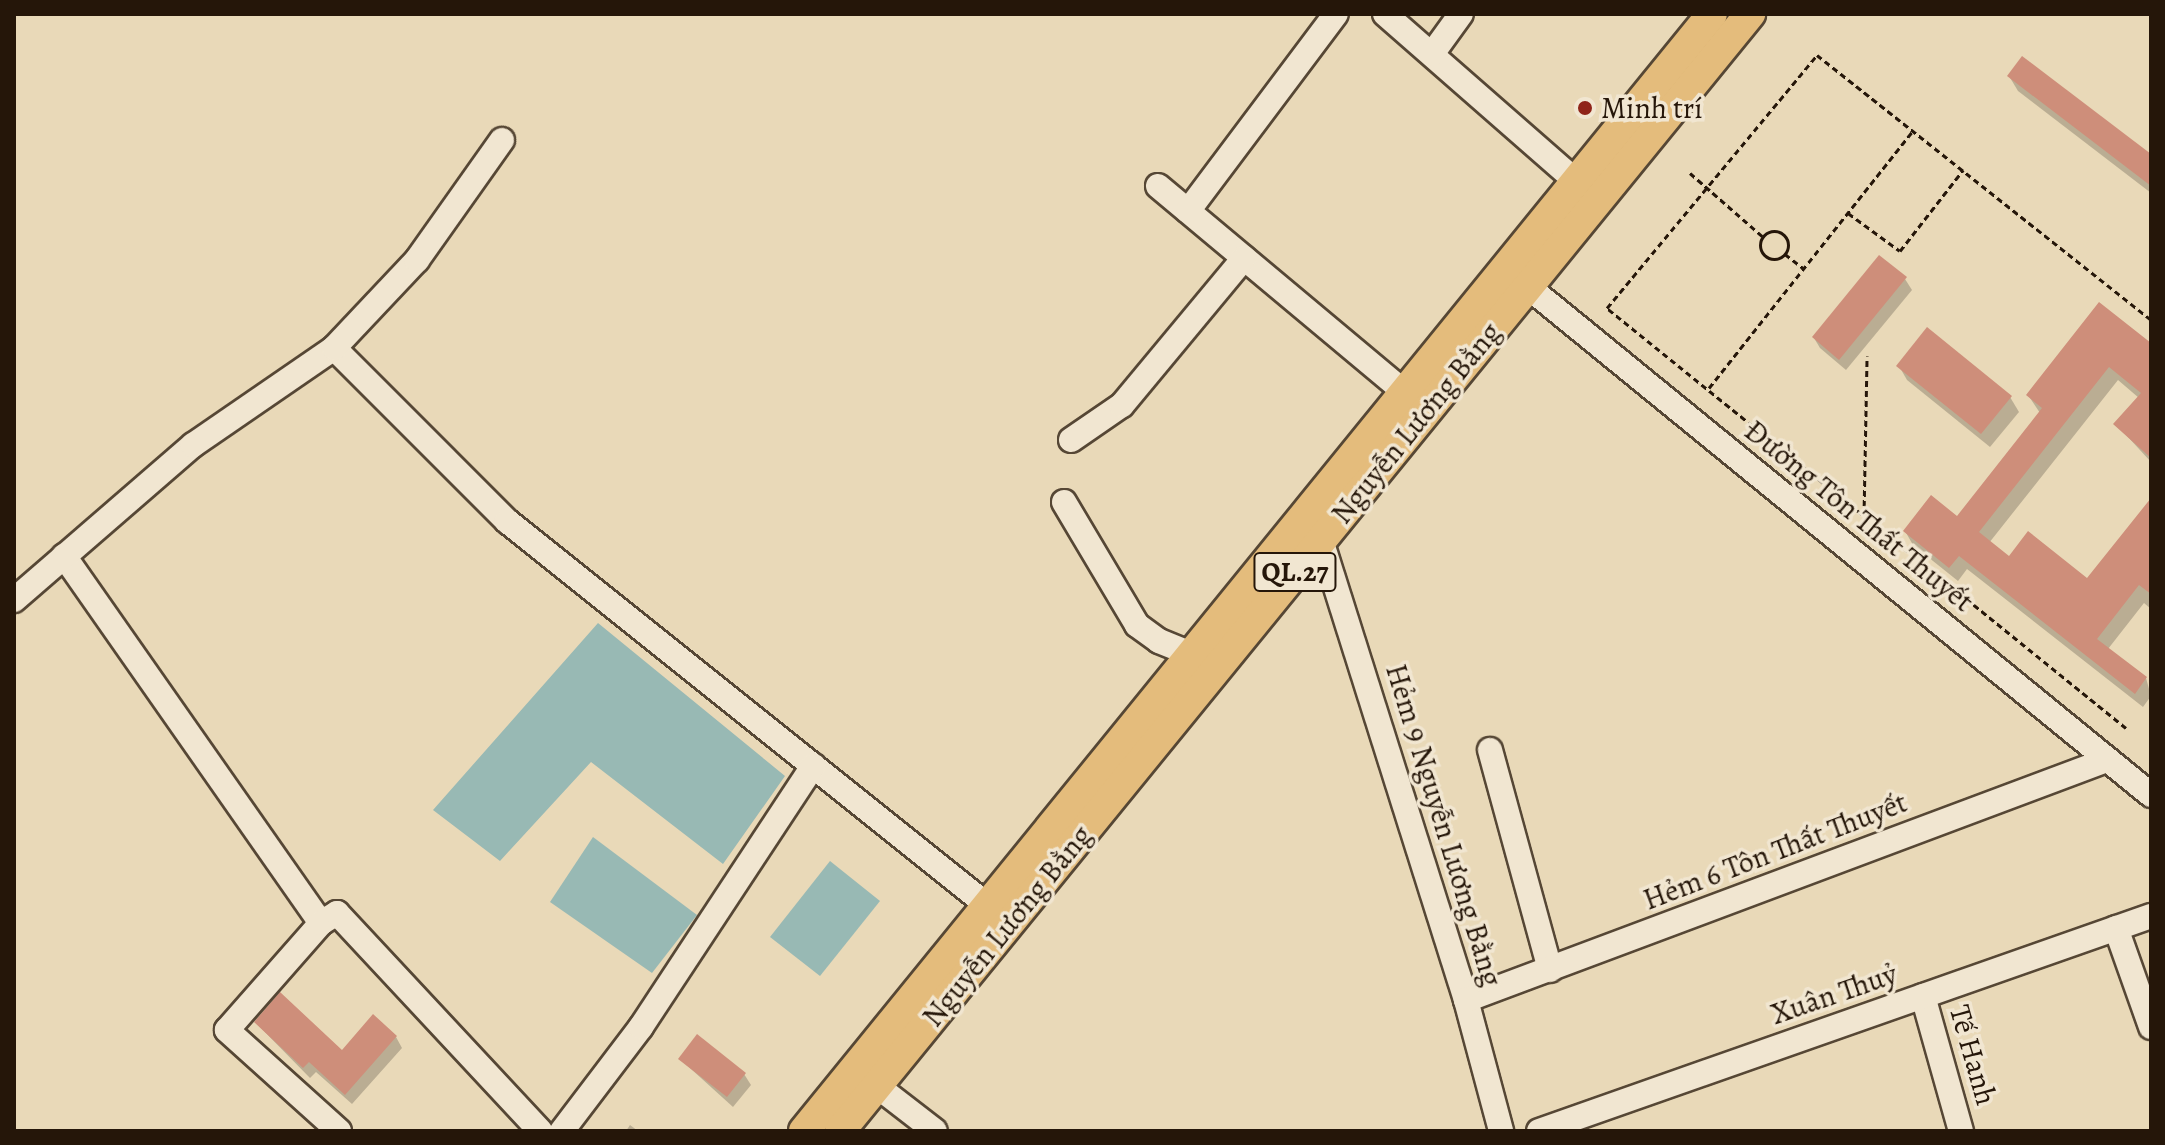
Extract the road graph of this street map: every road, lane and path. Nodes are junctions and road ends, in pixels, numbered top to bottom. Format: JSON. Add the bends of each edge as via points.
{"nodes":[{"id":1,"x":1336,"y":14,"type":"edge"},
{"id":2,"x":1385,"y":14,"type":"edge"},
{"id":3,"x":1461,"y":14,"type":"edge"},
{"id":4,"x":1712,"y":14,"type":"edge"},
{"id":5,"x":1750,"y":14,"type":"edge"},
{"id":6,"x":1432,"y":54,"type":"junction"},
{"id":7,"x":1635,"y":131,"type":"junction"},
{"id":8,"x":1913,"y":131,"type":"junction"},
{"id":9,"x":502,"y":140,"type":"dead end"},
{"id":10,"x":1963,"y":170,"type":"junction"},
{"id":11,"x":1690,"y":173,"type":"dead end"},
{"id":12,"x":1576,"y":181,"type":"junction"},
{"id":13,"x":1158,"y":186,"type":"dead end"},
{"id":14,"x":1707,"y":187,"type":"junction"},
{"id":15,"x":1188,"y":211,"type":"junction"},
{"id":16,"x":1848,"y":213,"type":"junction"},
{"id":17,"x":1762,"y":236,"type":"junction"},
{"id":18,"x":1785,"y":254,"type":"junction"},
{"id":19,"x":1244,"y":258,"type":"junction"},
{"id":20,"x":1804,"y":269,"type":"junction"},
{"id":21,"x":1527,"y":286,"type":"junction"},
{"id":22,"x":2151,"y":320,"type":"edge"},
{"id":23,"x":334,"y":348,"type":"junction"},
{"id":24,"x":1867,"y":356,"type":"dead end"},
{"id":25,"x":1708,"y":389,"type":"junction"},
{"id":26,"x":1404,"y":392,"type":"junction"},
{"id":27,"x":1071,"y":440,"type":"dead end"},
{"id":28,"x":1064,"y":502,"type":"dead end"},
{"id":29,"x":1864,"y":516,"type":"junction"},
{"id":30,"x":1321,"y":540,"type":"junction"},
{"id":31,"x":64,"y":556,"type":"junction"},
{"id":32,"x":14,"y":600,"type":"edge"},
{"id":33,"x":1192,"y":654,"type":"junction"},
{"id":34,"x":2126,"y":728,"type":"dead end"},
{"id":35,"x":1490,"y":750,"type":"dead end"},
{"id":36,"x":2107,"y":760,"type":"junction"},
{"id":37,"x":813,"y":766,"type":"junction"},
{"id":38,"x":2151,"y":795,"type":"edge"},
{"id":39,"x":987,"y":905,"type":"junction"},
{"id":40,"x":2151,"y":916,"type":"edge"},
{"id":41,"x":321,"y":923,"type":"junction"},
{"id":42,"x":2116,"y":928,"type":"junction"},
{"id":43,"x":1550,"y":970,"type":"junction"},
{"id":44,"x":1923,"y":996,"type":"junction"},
{"id":45,"x":1466,"y":1000,"type":"junction"},
{"id":46,"x":2151,"y":1027,"type":"edge"},
{"id":47,"x":877,"y":1086,"type":"junction"},
{"id":48,"x":339,"y":1131,"type":"edge"},
{"id":49,"x":540,"y":1131,"type":"edge"},
{"id":50,"x":562,"y":1131,"type":"edge"},
{"id":51,"x":804,"y":1131,"type":"edge"},
{"id":52,"x":840,"y":1131,"type":"edge"},
{"id":53,"x":935,"y":1131,"type":"edge"},
{"id":54,"x":1501,"y":1131,"type":"edge"},
{"id":55,"x":1539,"y":1131,"type":"edge"},
{"id":56,"x":1961,"y":1131,"type":"edge"}],
"edges":[{"from":1,"to":15,"type":"street"},
{"from":2,"to":6,"type":"street"},
{"from":3,"to":6,"type":"street"},
{"from":4,"to":7,"type":"main road","name":"Nguyễn Lương Bằng","number":"QL.27"},
{"from":5,"to":7,"type":"main road","name":"Nguyễn Lương Bằng","number":"QL.27"},
{"from":6,"to":12,"type":"street"},
{"from":7,"to":12,"type":"main road","name":"Nguyễn Lương Bằng","number":"QL.27"},
{"from":7,"to":21,"type":"main road","name":"Nguyễn Lương Bằng","number":"QL.27"},
{"from":8,"to":10,"type":"path"},
{"from":8,"to":14,"type":"path","via":[[1817,55]]},
{"from":8,"to":16,"type":"path"},
{"from":9,"to":23,"type":"street","via":[[441,230]]},
{"from":10,"to":16,"type":"path","via":[[1900,251]]},
{"from":10,"to":22,"type":"path"},
{"from":11,"to":14,"type":"path"},
{"from":12,"to":26,"type":"main road","name":"Nguyễn Lương Bằng","number":"QL.27"},
{"from":13,"to":15,"type":"street"},
{"from":14,"to":17,"type":"path"},
{"from":14,"to":25,"type":"path","via":[[1607,308]]},
{"from":15,"to":19,"type":"street"},
{"from":16,"to":20,"type":"path"},
{"from":17,"to":18,"type":"path","via":[[1765,256]]},
{"from":17,"to":18,"type":"path","via":[[1773,230],[1783,234]]},
{"from":18,"to":20,"type":"path"},
{"from":19,"to":26,"type":"street"},
{"from":19,"to":27,"type":"street","via":[[1122,405]]},
{"from":20,"to":25,"type":"path"},
{"from":21,"to":30,"type":"main road","name":"Nguyễn Lương Bằng","number":"QL.27"},
{"from":21,"to":36,"type":"street","name":"Đường Tôn Thất Thuyết"},
{"from":23,"to":31,"type":"street","via":[[193,445]]},
{"from":23,"to":37,"type":"street","via":[[507,521]]},
{"from":24,"to":29,"type":"path"},
{"from":25,"to":29,"type":"path"},
{"from":26,"to":33,"type":"main road","name":"Nguyễn Lương Bằng","number":"QL.27"},
{"from":28,"to":33,"type":"street","via":[[1137,625]]},
{"from":29,"to":34,"type":"path"},
{"from":30,"to":45,"type":"street","name":"Hẻm 9 Nguyễn Lương Bằng"},
{"from":30,"to":47,"type":"main road","name":"Nguyễn Lương Bằng","number":"QL.27"},
{"from":31,"to":32,"type":"street"},
{"from":31,"to":41,"type":"street"},
{"from":33,"to":39,"type":"main road","name":"Nguyễn Lương Bằng","number":"QL.27"},
{"from":35,"to":43,"type":"street"},
{"from":36,"to":38,"type":"street","name":"Đường Tôn Thất Thuyết"},
{"from":36,"to":43,"type":"street","name":"Hẻm 6 Tôn Thất Thuyết"},
{"from":37,"to":39,"type":"street"},
{"from":37,"to":50,"type":"street","via":[[641,1027]]},
{"from":39,"to":51,"type":"main road","name":"Nguyễn Lương Bằng","number":"QL.27"},
{"from":40,"to":42,"type":"street","name":"Xuân Thuỷ"},
{"from":41,"to":48,"type":"street","via":[[227,1030]]},
{"from":41,"to":49,"type":"street","via":[[337,913]]},
{"from":42,"to":44,"type":"street","name":"Xuân Thuỷ"},
{"from":42,"to":46,"type":"street"},
{"from":43,"to":45,"type":"street","name":"Hẻm 6 Tôn Thất Thuyết"},
{"from":44,"to":55,"type":"street","name":"Xuân Thuỷ"},
{"from":44,"to":56,"type":"street","name":"Tế Hanh"},
{"from":45,"to":54,"type":"street","name":"Hẻm 9 Nguyễn Lương Bằng"},
{"from":47,"to":52,"type":"main road","name":"Nguyễn Lương Bằng","number":"QL.27"},
{"from":47,"to":53,"type":"street"}]}
